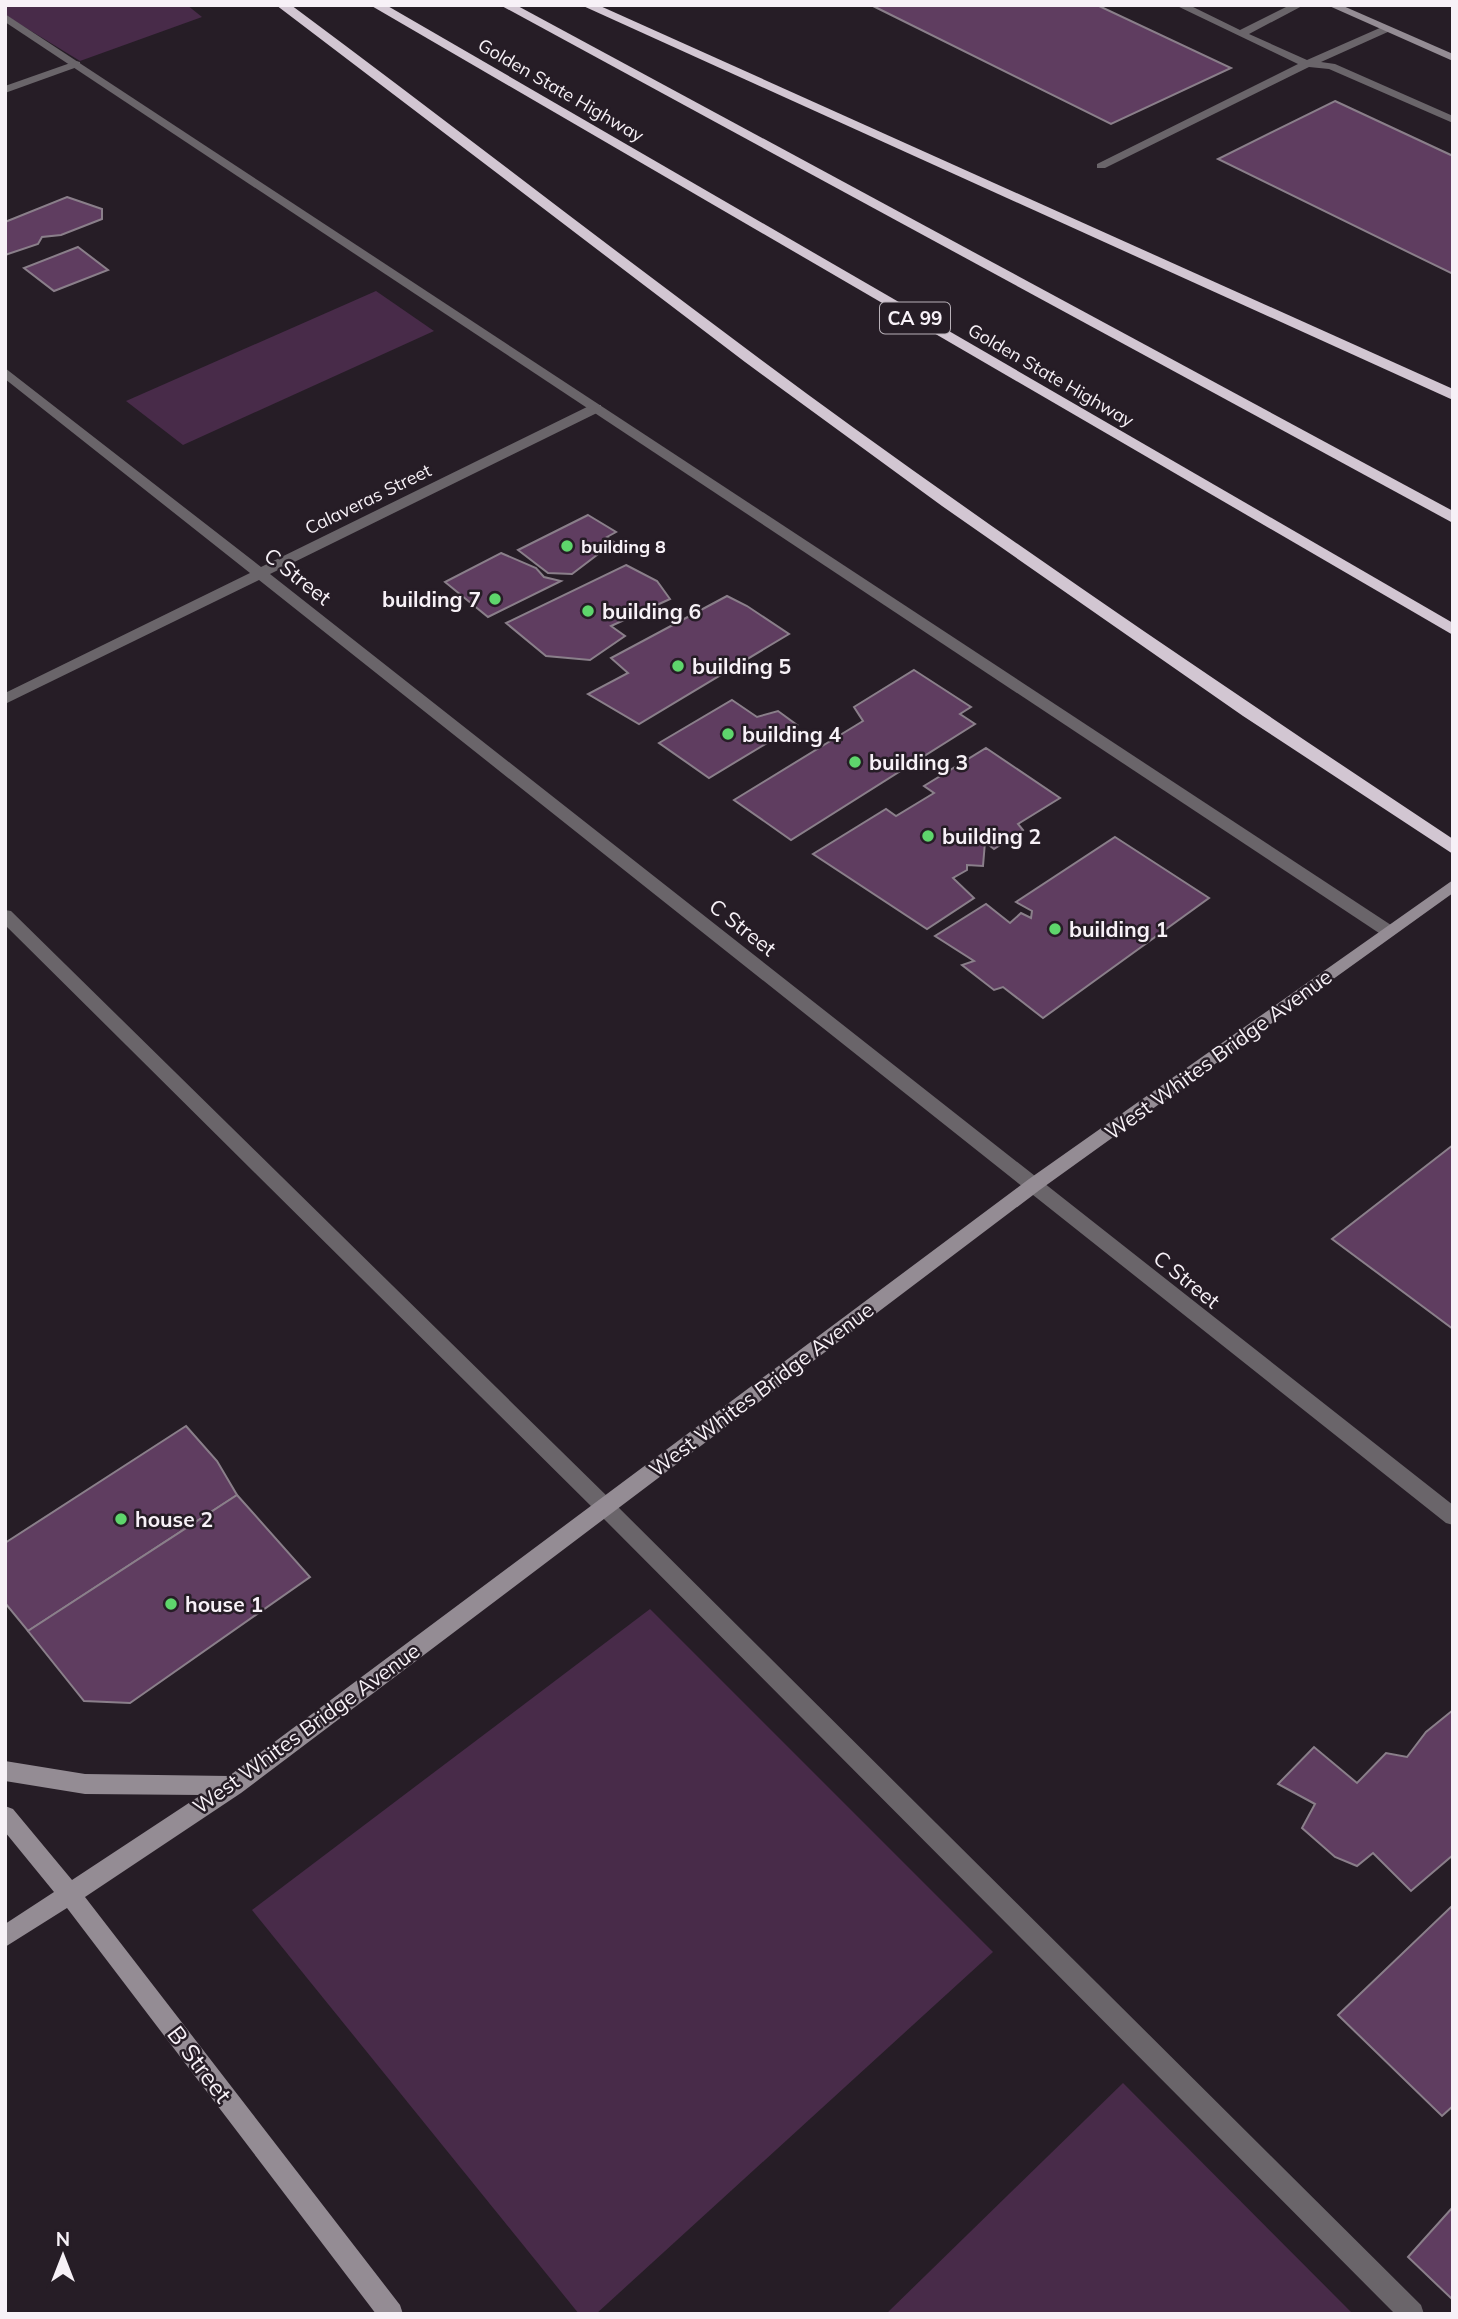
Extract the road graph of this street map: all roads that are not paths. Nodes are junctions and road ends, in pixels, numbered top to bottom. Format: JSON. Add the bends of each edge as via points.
{"nodes":[{"id":1,"x":282,"y":5,"type":"edge"},
{"id":2,"x":376,"y":5,"type":"edge"},
{"id":3,"x":506,"y":5,"type":"edge"},
{"id":4,"x":587,"y":5,"type":"edge"},
{"id":5,"x":1181,"y":5,"type":"edge"},
{"id":6,"x":1299,"y":5,"type":"edge"},
{"id":7,"x":1332,"y":5,"type":"edge"},
{"id":8,"x":5,"y":17,"type":"edge"},
{"id":9,"x":1386,"y":29,"type":"junction"},
{"id":10,"x":1240,"y":34,"type":"junction"},
{"id":11,"x":1453,"y":58,"type":"edge"},
{"id":12,"x":76,"y":64,"type":"junction"},
{"id":13,"x":1307,"y":64,"type":"junction"},
{"id":14,"x":5,"y":90,"type":"edge"},
{"id":15,"x":1453,"y":120,"type":"edge"},
{"id":16,"x":1101,"y":166,"type":"dead end"},
{"id":17,"x":5,"y":372,"type":"edge"},
{"id":18,"x":1453,"y":395,"type":"edge"},
{"id":19,"x":596,"y":408,"type":"junction"},
{"id":20,"x":1453,"y":518,"type":"edge"},
{"id":21,"x":261,"y":573,"type":"junction"},
{"id":22,"x":1453,"y":630,"type":"edge"},
{"id":23,"x":5,"y":699,"type":"edge"},
{"id":24,"x":1453,"y":848,"type":"edge"},
{"id":25,"x":1453,"y":885,"type":"edge"},
{"id":26,"x":5,"y":915,"type":"edge"},
{"id":27,"x":1388,"y":931,"type":"junction"},
{"id":28,"x":1035,"y":1184,"type":"junction"},
{"id":29,"x":604,"y":1506,"type":"junction"},
{"id":30,"x":1453,"y":1517,"type":"edge"},
{"id":31,"x":5,"y":1771,"type":"edge"},
{"id":32,"x":233,"y":1786,"type":"junction"},
{"id":33,"x":5,"y":1816,"type":"edge"},
{"id":34,"x":68,"y":1892,"type":"junction"},
{"id":35,"x":5,"y":1937,"type":"edge"},
{"id":36,"x":391,"y":2314,"type":"edge"},
{"id":37,"x":1412,"y":2314,"type":"edge"}],
"edges":[{"from":1,"to":24,"type":"highway","via":[[652,286],[1000,540],[1192,676]]},
{"from":2,"to":22,"type":"highway","name":"Golden State Highway","number":"CA 99"},
{"from":3,"to":20,"type":"highway"},
{"from":4,"to":18,"type":"highway"},
{"from":5,"to":10,"type":"street"},
{"from":6,"to":10,"type":"street"},
{"from":7,"to":9,"type":"main road"},
{"from":8,"to":12,"type":"street"},
{"from":9,"to":11,"type":"main road"},
{"from":9,"to":13,"type":"street"},
{"from":10,"to":13,"type":"street"},
{"from":12,"to":14,"type":"street"},
{"from":12,"to":19,"type":"street"},
{"from":13,"to":15,"type":"street","via":[[1331,66]]},
{"from":13,"to":16,"type":"street"},
{"from":17,"to":21,"type":"street","name":"C Street"},
{"from":19,"to":21,"type":"street","name":"Calaveras Street"},
{"from":19,"to":27,"type":"street"},
{"from":21,"to":23,"type":"street","name":"Calaveras Street"},
{"from":21,"to":28,"type":"street","name":"C Street"},
{"from":25,"to":27,"type":"main road","name":"West Whites Bridge Avenue"},
{"from":26,"to":29,"type":"street"},
{"from":27,"to":28,"type":"main road","name":"West Whites Bridge Avenue"},
{"from":28,"to":29,"type":"main road","name":"West Whites Bridge Avenue"},
{"from":28,"to":30,"type":"street","name":"C Street"},
{"from":29,"to":32,"type":"main road","name":"West Whites Bridge Avenue"},
{"from":29,"to":37,"type":"street"},
{"from":31,"to":32,"type":"main road","via":[[85,1784]]},
{"from":32,"to":34,"type":"main road","name":"West Whites Bridge Avenue"},
{"from":33,"to":34,"type":"main road","name":"B Street"},
{"from":34,"to":35,"type":"main road","name":"West Whites Bridge Avenue"},
{"from":34,"to":36,"type":"main road","name":"B Street"}]}
